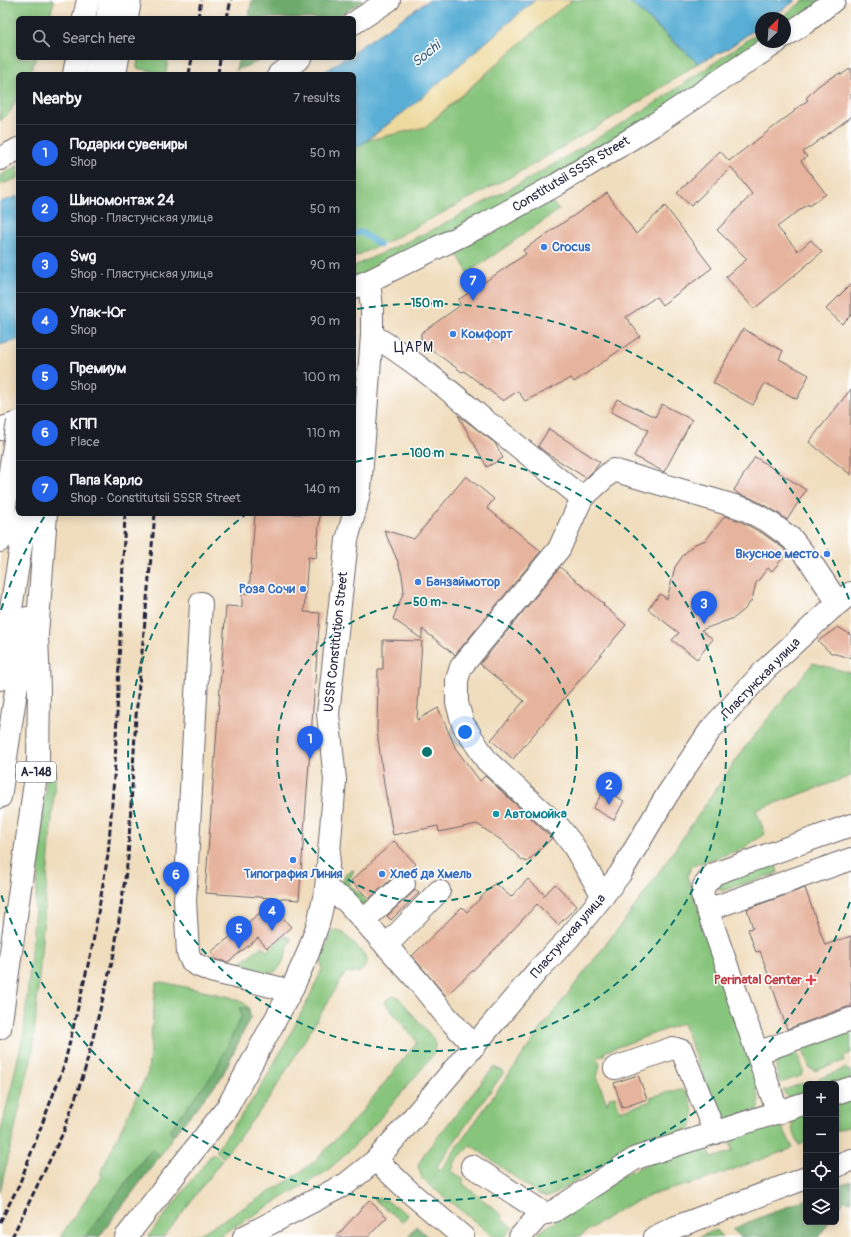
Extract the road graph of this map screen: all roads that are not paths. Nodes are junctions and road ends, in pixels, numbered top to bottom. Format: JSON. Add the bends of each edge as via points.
{"nodes":[{"id":1,"x":88,"y":0,"type":"edge"},
{"id":2,"x":110,"y":0,"type":"edge"},
{"id":3,"x":130,"y":0,"type":"edge"},
{"id":4,"x":389,"y":0,"type":"edge"},
{"id":5,"x":834,"y":0,"type":"edge"},
{"id":6,"x":84,"y":16,"type":"edge"},
{"id":7,"x":107,"y":16,"type":"edge"},
{"id":8,"x":127,"y":16,"type":"edge"},
{"id":9,"x":356,"y":22,"type":"edge"},
{"id":10,"x":791,"y":32,"type":"edge"},
{"id":11,"x":768,"y":48,"type":"edge"},
{"id":12,"x":77,"y":60,"type":"edge"},
{"id":13,"x":99,"y":60,"type":"edge"},
{"id":14,"x":118,"y":60,"type":"edge"},
{"id":15,"x":297,"y":60,"type":"edge"},
{"id":16,"x":74,"y":72,"type":"edge"},
{"id":17,"x":96,"y":72,"type":"edge"},
{"id":18,"x":115,"y":72,"type":"edge"},
{"id":19,"x":281,"y":72,"type":"edge"},
{"id":20,"x":16,"y":150,"type":"edge"},
{"id":21,"x":0,"y":159,"type":"edge"},
{"id":22,"x":361,"y":284,"type":"edge"},
{"id":23,"x":372,"y":335,"type":"junction"},
{"id":24,"x":16,"y":423,"type":"edge"},
{"id":25,"x":0,"y":429,"type":"edge"},
{"id":26,"x":16,"y":434,"type":"edge"},
{"id":27,"x":11,"y":464,"type":"junction"},
{"id":28,"x":0,"y":498,"type":"edge"},
{"id":29,"x":582,"y":498,"type":"junction"},
{"id":30,"x":356,"y":505,"type":"edge"},
{"id":31,"x":26,"y":516,"type":"edge"},
{"id":32,"x":42,"y":516,"type":"edge"},
{"id":33,"x":46,"y":516,"type":"edge"},
{"id":34,"x":353,"y":516,"type":"edge"},
{"id":35,"x":0,"y":541,"type":"edge"},
{"id":36,"x":844,"y":598,"type":"edge"},
{"id":37,"x":201,"y":603,"type":"dead end"},
{"id":38,"x":0,"y":679,"type":"edge"},
{"id":39,"x":0,"y":797,"type":"edge"},
{"id":40,"x":851,"y":825,"type":"edge"},
{"id":41,"x":851,"y":859,"type":"edge"},
{"id":42,"x":404,"y":884,"type":"dead end"},
{"id":43,"x":326,"y":889,"type":"junction"},
{"id":44,"x":439,"y":891,"type":"dead end"},
{"id":45,"x":604,"y":896,"type":"junction"},
{"id":46,"x":708,"y":910,"type":"junction"},
{"id":47,"x":364,"y":920,"type":"junction"},
{"id":48,"x":386,"y":946,"type":"junction"},
{"id":49,"x":291,"y":992,"type":"junction"},
{"id":50,"x":851,"y":1019,"type":"edge"},
{"id":51,"x":0,"y":1028,"type":"edge"},
{"id":52,"x":474,"y":1046,"type":"junction"},
{"id":53,"x":757,"y":1053,"type":"junction"},
{"id":54,"x":615,"y":1068,"type":"dead end"},
{"id":55,"x":851,"y":1088,"type":"edge"},
{"id":56,"x":839,"y":1092,"type":"edge"},
{"id":57,"x":803,"y":1105,"type":"edge"},
{"id":58,"x":778,"y":1113,"type":"junction"},
{"id":59,"x":714,"y":1133,"type":"junction"},
{"id":60,"x":376,"y":1160,"type":"junction"},
{"id":61,"x":851,"y":1160,"type":"edge"},
{"id":62,"x":839,"y":1165,"type":"edge"},
{"id":63,"x":472,"y":1166,"type":"dead end"},
{"id":64,"x":803,"y":1179,"type":"edge"},
{"id":65,"x":542,"y":1212,"type":"junction"},
{"id":66,"x":126,"y":1237,"type":"edge"},
{"id":67,"x":244,"y":1237,"type":"edge"},
{"id":68,"x":463,"y":1237,"type":"edge"},
{"id":69,"x":520,"y":1237,"type":"edge"},
{"id":70,"x":655,"y":1237,"type":"edge"}],
"edges":[{"from":1,"to":6,"type":"main road"},
{"from":2,"to":7,"type":"main road"},
{"from":3,"to":8,"type":"main road"},
{"from":4,"to":9,"type":"main road"},
{"from":5,"to":10,"type":"main road"},
{"from":11,"to":22,"type":"main road","name":"Constitutsii SSSR Street","via":[[652,126],[556,185],[487,223]]},
{"from":12,"to":16,"type":"main road"},
{"from":13,"to":17,"type":"main road"},
{"from":14,"to":18,"type":"main road"},
{"from":15,"to":19,"type":"main road"},
{"from":20,"to":21,"type":"main road"},
{"from":22,"to":23,"type":"main road","name":"USSR Constitution Street","via":[[372,304]]},
{"from":23,"to":29,"type":"main road","via":[[427,373]]},
{"from":23,"to":30,"type":"main road","name":"USSR Constitution Street","via":[[360,489]]},
{"from":24,"to":25,"type":"main road"},
{"from":26,"to":27,"type":"main road","bridge":true},
{"from":27,"to":28,"type":"main road"},
{"from":27,"to":35,"type":"main road"},
{"from":29,"to":36,"type":"main road","via":[[613,470],[745,509],[792,539]]},
{"from":29,"to":45,"type":"main road","via":[[558,549],[461,667],[457,680],[457,703],[463,724],[487,761],[559,827]]},
{"from":31,"to":38,"type":"main road"},
{"from":32,"to":39,"type":"main road","number":"А-148"},
{"from":33,"to":51,"type":"main road","number":"А-148","via":[[37,635],[38,762]]},
{"from":34,"to":43,"type":"main road","name":"USSR Constitution Street","via":[[347,540],[328,714],[335,780]]},
{"from":36,"to":45,"type":"main road","name":"Пластунская улица","via":[[766,669],[712,730],[667,795]]},
{"from":37,"to":49,"type":"main road","via":[[185,900],[188,953],[195,964],[211,971]]},
{"from":40,"to":46,"type":"main road","via":[[714,874],[704,886],[702,894]]},
{"from":41,"to":46,"type":"main road"},
{"from":42,"to":47,"type":"main road"},
{"from":43,"to":47,"type":"main road","via":[[346,901]]},
{"from":43,"to":49,"type":"main road","name":"USSR Constitution Street","via":[[318,924]]},
{"from":44,"to":48,"type":"main road"},
{"from":45,"to":52,"type":"main road","name":"Пластунская улица"},
{"from":46,"to":53,"type":"main road"},
{"from":47,"to":48,"type":"main road"},
{"from":48,"to":52,"type":"main road"},
{"from":49,"to":66,"type":"main road","name":"USSR Constitution Street","via":[[227,1108]]},
{"from":50,"to":53,"type":"main road"},
{"from":52,"to":60,"type":"main road","name":"Пластунская улица"},
{"from":53,"to":58,"type":"main road"},
{"from":54,"to":59,"type":"main road","via":[[673,1048],[682,1051]]},
{"from":55,"to":56,"type":"main road"},
{"from":57,"to":58,"type":"main road"},
{"from":58,"to":59,"type":"main road"},
{"from":59,"to":65,"type":"main road","via":[[636,1158],[554,1211]]},
{"from":60,"to":67,"type":"main road","name":"Пластунская улица","via":[[346,1184]]},
{"from":60,"to":68,"type":"main road"},
{"from":61,"to":62,"type":"main road"},
{"from":63,"to":65,"type":"main road"},
{"from":64,"to":70,"type":"main road"},
{"from":65,"to":69,"type":"main road"}]}
